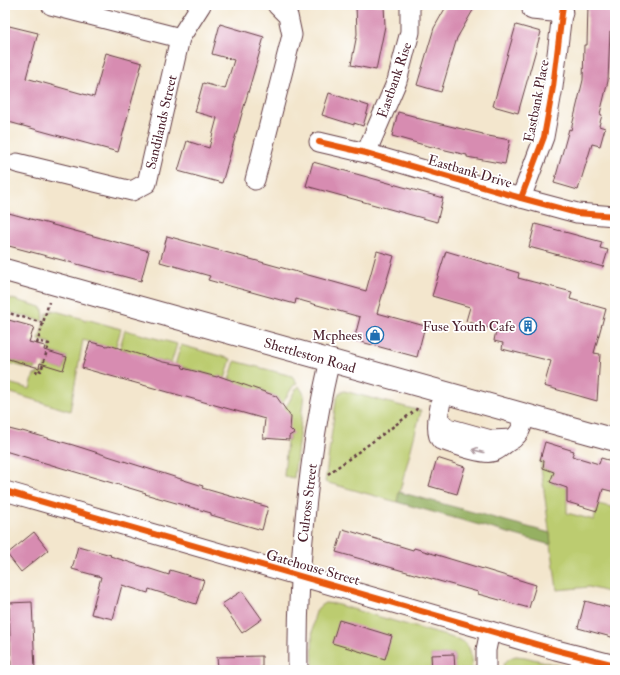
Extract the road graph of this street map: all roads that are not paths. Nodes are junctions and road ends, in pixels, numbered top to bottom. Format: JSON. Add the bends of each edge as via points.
{"nodes":[{"id":1,"x":51,"y":5,"type":"edge"},
{"id":2,"x":202,"y":5,"type":"edge"},
{"id":3,"x":277,"y":5,"type":"edge"},
{"id":4,"x":410,"y":5,"type":"edge"},
{"id":5,"x":563,"y":9,"type":"edge"},
{"id":6,"x":532,"y":10,"type":"dead end"},
{"id":7,"x":180,"y":38,"type":"junction"},
{"id":8,"x":319,"y":142,"type":"dead end"},
{"id":9,"x":366,"y":153,"type":"junction"},
{"id":10,"x":17,"y":163,"type":"dead end"},
{"id":11,"x":255,"y":180,"type":"dead end"},
{"id":12,"x":521,"y":198,"type":"junction"},
{"id":13,"x":615,"y":216,"type":"edge"},
{"id":14,"x":5,"y":270,"type":"edge"},
{"id":15,"x":330,"y":361,"type":"junction"},
{"id":16,"x":434,"y":390,"type":"junction"},
{"id":17,"x":526,"y":415,"type":"junction"},
{"id":18,"x":615,"y":440,"type":"edge"},
{"id":19,"x":5,"y":491,"type":"edge"},
{"id":20,"x":300,"y":576,"type":"junction"},
{"id":21,"x":490,"y":631,"type":"junction"},
{"id":22,"x":615,"y":665,"type":"edge"},
{"id":23,"x":298,"y":670,"type":"edge"},
{"id":24,"x":486,"y":670,"type":"edge"}],
"edges":[{"from":1,"to":7,"type":"street"},
{"from":2,"to":7,"type":"street","name":"Sandilands Street"},
{"from":3,"to":11,"type":"street","via":[[288,16],[292,35]]},
{"from":4,"to":9,"type":"street","name":"Eastbank Rise","via":[[410,32],[397,80]]},
{"from":5,"to":6,"type":"street","name":"Eastbank Place"},
{"from":5,"to":12,"type":"street","name":"Eastbank Place","via":[[544,137]]},
{"from":7,"to":10,"type":"street","name":"Sandilands Street","via":[[146,183],[132,192]]},
{"from":8,"to":9,"type":"street","name":"Eastbank Drive"},
{"from":9,"to":12,"type":"street","name":"Eastbank Drive"},
{"from":12,"to":13,"type":"street","name":"Eastbank Drive","via":[[577,213]]},
{"from":14,"to":15,"type":"main road","name":"Shettleston Road"},
{"from":15,"to":16,"type":"main road","name":"Shettleston Road"},
{"from":15,"to":20,"type":"street","name":"Culross Street","via":[[321,401],[310,476]]},
{"from":16,"to":17,"type":"main road","name":"Shettleston Road"},
{"from":17,"to":16,"type":"street","one_way":true,"via":[[521,432],[493,452],[484,452],[439,439],[439,408]]},
{"from":17,"to":18,"type":"main road","name":"Shettleston Road"},
{"from":19,"to":20,"type":"street","name":"Gatehouse Street"},
{"from":20,"to":21,"type":"street","name":"Gatehouse Street"},
{"from":20,"to":23,"type":"street","name":"Culross Street"},
{"from":21,"to":22,"type":"street","name":"Gatehouse Street"},
{"from":21,"to":24,"type":"street","via":[[486,650]]}]}
